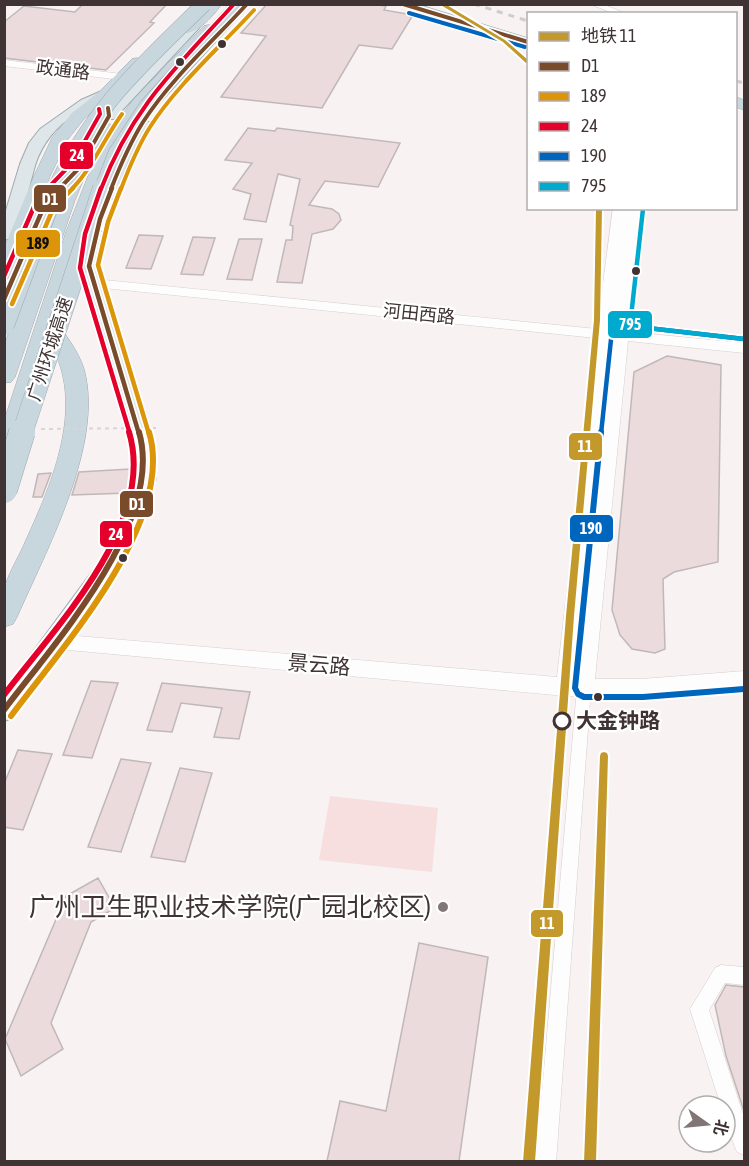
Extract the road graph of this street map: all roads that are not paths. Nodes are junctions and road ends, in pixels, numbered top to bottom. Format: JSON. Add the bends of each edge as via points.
{"nodes":[{"id":1,"x":196,"y":4,"type":"edge"},
{"id":2,"x":204,"y":4,"type":"edge"},
{"id":3,"x":240,"y":4,"type":"edge"},
{"id":4,"x":247,"y":4,"type":"edge"},
{"id":5,"x":400,"y":4,"type":"edge"},
{"id":6,"x":412,"y":4,"type":"edge"},
{"id":7,"x":426,"y":4,"type":"edge"},
{"id":8,"x":441,"y":4,"type":"edge"},
{"id":9,"x":593,"y":4,"type":"edge"},
{"id":10,"x":223,"y":9,"type":"edge"},
{"id":11,"x":618,"y":12,"type":"edge"},
{"id":12,"x":195,"y":25,"type":"junction"},
{"id":13,"x":491,"y":25,"type":"junction"},
{"id":14,"x":527,"y":36,"type":"edge"},
{"id":15,"x":527,"y":36,"type":"edge"},
{"id":16,"x":527,"y":36,"type":"edge"},
{"id":17,"x":163,"y":37,"type":"junction"},
{"id":18,"x":4,"y":63,"type":"edge"},
{"id":19,"x":145,"y":76,"type":"junction"},
{"id":20,"x":122,"y":77,"type":"junction"},
{"id":21,"x":105,"y":94,"type":"junction"},
{"id":22,"x":139,"y":102,"type":"junction"},
{"id":23,"x":109,"y":116,"type":"junction"},
{"id":24,"x":143,"y":122,"type":"junction"},
{"id":25,"x":80,"y":166,"type":"junction"},
{"id":26,"x":621,"y":210,"type":"edge"},
{"id":27,"x":634,"y":210,"type":"edge"},
{"id":28,"x":101,"y":215,"type":"junction"},
{"id":29,"x":75,"y":232,"type":"junction"},
{"id":30,"x":9,"y":243,"type":"edge"},
{"id":31,"x":50,"y":244,"type":"junction"},
{"id":32,"x":9,"y":275,"type":"edge"},
{"id":33,"x":94,"y":282,"type":"junction"},
{"id":34,"x":4,"y":300,"type":"edge"},
{"id":35,"x":47,"y":322,"type":"junction"},
{"id":36,"x":4,"y":325,"type":"edge"},
{"id":37,"x":612,"y":334,"type":"junction"},
{"id":38,"x":744,"y":348,"type":"edge"},
{"id":39,"x":4,"y":377,"type":"edge"},
{"id":40,"x":4,"y":455,"type":"edge"},
{"id":41,"x":4,"y":490,"type":"edge"},
{"id":42,"x":4,"y":617,"type":"edge"},
{"id":43,"x":54,"y":642,"type":"junction"},
{"id":44,"x":744,"y":680,"type":"edge"},
{"id":45,"x":575,"y":688,"type":"junction"},
{"id":46,"x":4,"y":711,"type":"edge"},
{"id":47,"x":744,"y":976,"type":"edge"},
{"id":48,"x":744,"y":1145,"type":"edge"},
{"id":49,"x":546,"y":1161,"type":"edge"}],
"edges":[{"from":1,"to":17,"type":"main road"},
{"from":2,"to":36,"type":"highway","bridge":true,"via":[[115,94],[78,142]]},
{"from":3,"to":41,"type":"highway","name":"广州环城高速","bridge":true,"via":[[147,106],[116,153],[90,221]]},
{"from":4,"to":10,"type":"highway"},
{"from":4,"to":24,"type":"main road"},
{"from":5,"to":14,"type":"highway"},
{"from":6,"to":13,"type":"highway"},
{"from":7,"to":13,"type":"highway"},
{"from":8,"to":15,"type":"highway"},
{"from":9,"to":11,"type":"street"},
{"from":10,"to":12,"type":"highway"},
{"from":10,"to":22,"type":"highway"},
{"from":12,"to":17,"type":"highway"},
{"from":12,"to":19,"type":"main road"},
{"from":13,"to":16,"type":"highway"},
{"from":17,"to":20,"type":"highway"},
{"from":18,"to":20,"type":"street","name":"政通路"},
{"from":19,"to":21,"type":"main road"},
{"from":19,"to":23,"type":"main road"},
{"from":20,"to":21,"type":"highway"},
{"from":21,"to":23,"type":"highway"},
{"from":21,"to":30,"type":"highway","via":[[78,116],[60,138]]},
{"from":22,"to":24,"type":"main road"},
{"from":22,"to":29,"type":"highway","via":[[104,156]]},
{"from":23,"to":25,"type":"highway"},
{"from":24,"to":28,"type":"main road","via":[[121,162]]},
{"from":25,"to":31,"type":"highway"},
{"from":25,"to":32,"type":"main road","via":[[45,204]]},
{"from":26,"to":37,"type":"street"},
{"from":27,"to":37,"type":"street"},
{"from":28,"to":29,"type":"main road"},
{"from":28,"to":33,"type":"main road","via":[[89,255]]},
{"from":29,"to":35,"type":"highway"},
{"from":30,"to":32,"type":"highway"},
{"from":31,"to":32,"type":"main road"},
{"from":31,"to":39,"type":"highway"},
{"from":32,"to":34,"type":"main road"},
{"from":33,"to":35,"type":"main road"},
{"from":33,"to":37,"type":"street","name":"河田西路"},
{"from":33,"to":43,"type":"main road","via":[[143,447],[146,478],[137,512],[123,541]]},
{"from":35,"to":40,"type":"highway"},
{"from":35,"to":42,"type":"highway","via":[[69,357],[75,377],[75,426],[56,494]]},
{"from":37,"to":38,"type":"street","name":"河田西路"},
{"from":37,"to":45,"type":"street"},
{"from":43,"to":45,"type":"street","name":"景云路"},
{"from":43,"to":46,"type":"main road"},
{"from":44,"to":45,"type":"street","name":"景云路","via":[[642,688]]},
{"from":45,"to":49,"type":"street"},
{"from":47,"to":48,"type":"street","via":[[721,974],[699,1009]]}]}
